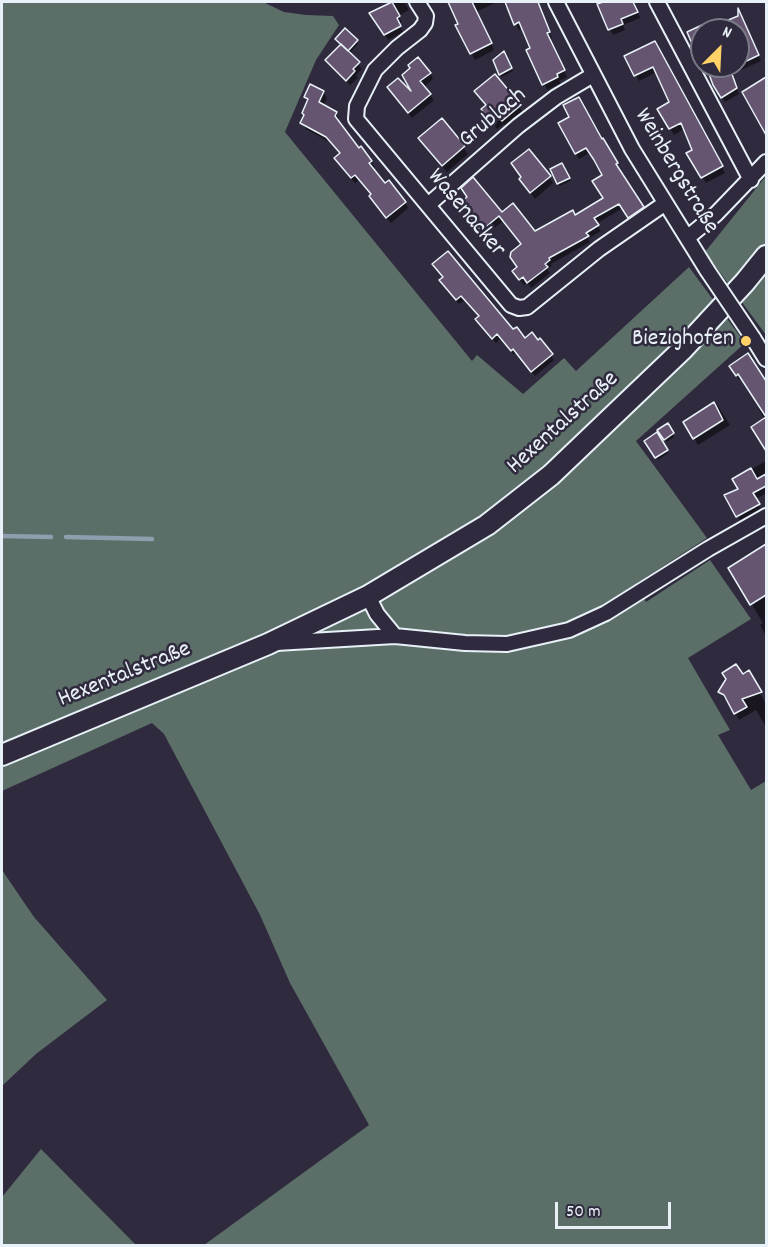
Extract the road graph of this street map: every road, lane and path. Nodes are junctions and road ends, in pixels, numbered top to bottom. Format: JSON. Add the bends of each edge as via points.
{"nodes":[{"id":1,"x":417,"y":2,"type":"edge"},
{"id":2,"x":556,"y":2,"type":"edge"},
{"id":3,"x":657,"y":2,"type":"edge"},
{"id":4,"x":593,"y":75,"type":"junction"},
{"id":5,"x":766,"y":162,"type":"edge"},
{"id":6,"x":751,"y":180,"type":"junction"},
{"id":7,"x":664,"y":204,"type":"junction"},
{"id":8,"x":428,"y":205,"type":"junction"},
{"id":9,"x":687,"y":238,"type":"junction"},
{"id":10,"x":766,"y":256,"type":"edge"},
{"id":11,"x":766,"y":359,"type":"edge"},
{"id":12,"x":766,"y":516,"type":"edge"},
{"id":13,"x":368,"y":596,"type":"junction"},
{"id":14,"x":394,"y":636,"type":"junction"},
{"id":15,"x":268,"y":644,"type":"junction"},
{"id":16,"x":2,"y":755,"type":"edge"}],
"edges":[{"from":1,"to":8,"type":"street","name":"Wasenacker","via":[[426,16],[425,23],[375,70],[357,106],[356,118]]},
{"from":2,"to":4,"type":"street","name":"Weinbergstraße"},
{"from":3,"to":6,"type":"street"},
{"from":4,"to":7,"type":"street","name":"Weinbergstraße"},
{"from":4,"to":8,"type":"street","name":"Grublach","via":[[518,126]]},
{"from":5,"to":6,"type":"street"},
{"from":6,"to":9,"type":"street"},
{"from":7,"to":8,"type":"street","name":"Wasenacker","via":[[599,249],[527,307],[519,308]]},
{"from":7,"to":9,"type":"street","name":"Weinbergstraße"},
{"from":9,"to":11,"type":"street","name":"Weinbergstraße","bridge":true},
{"from":10,"to":13,"type":"main road","name":"Hexentalstraße","via":[[683,349],[551,475],[487,525]]},
{"from":12,"to":14,"type":"street","name":"Hexentalstraße","via":[[606,614],[569,630],[507,644]]},
{"from":13,"to":14,"type":"street"},
{"from":13,"to":15,"type":"main road","name":"Hexentalstraße"},
{"from":14,"to":15,"type":"street","name":"Hexentalstraße"},
{"from":15,"to":16,"type":"main road","name":"Hexentalstraße"}]}
